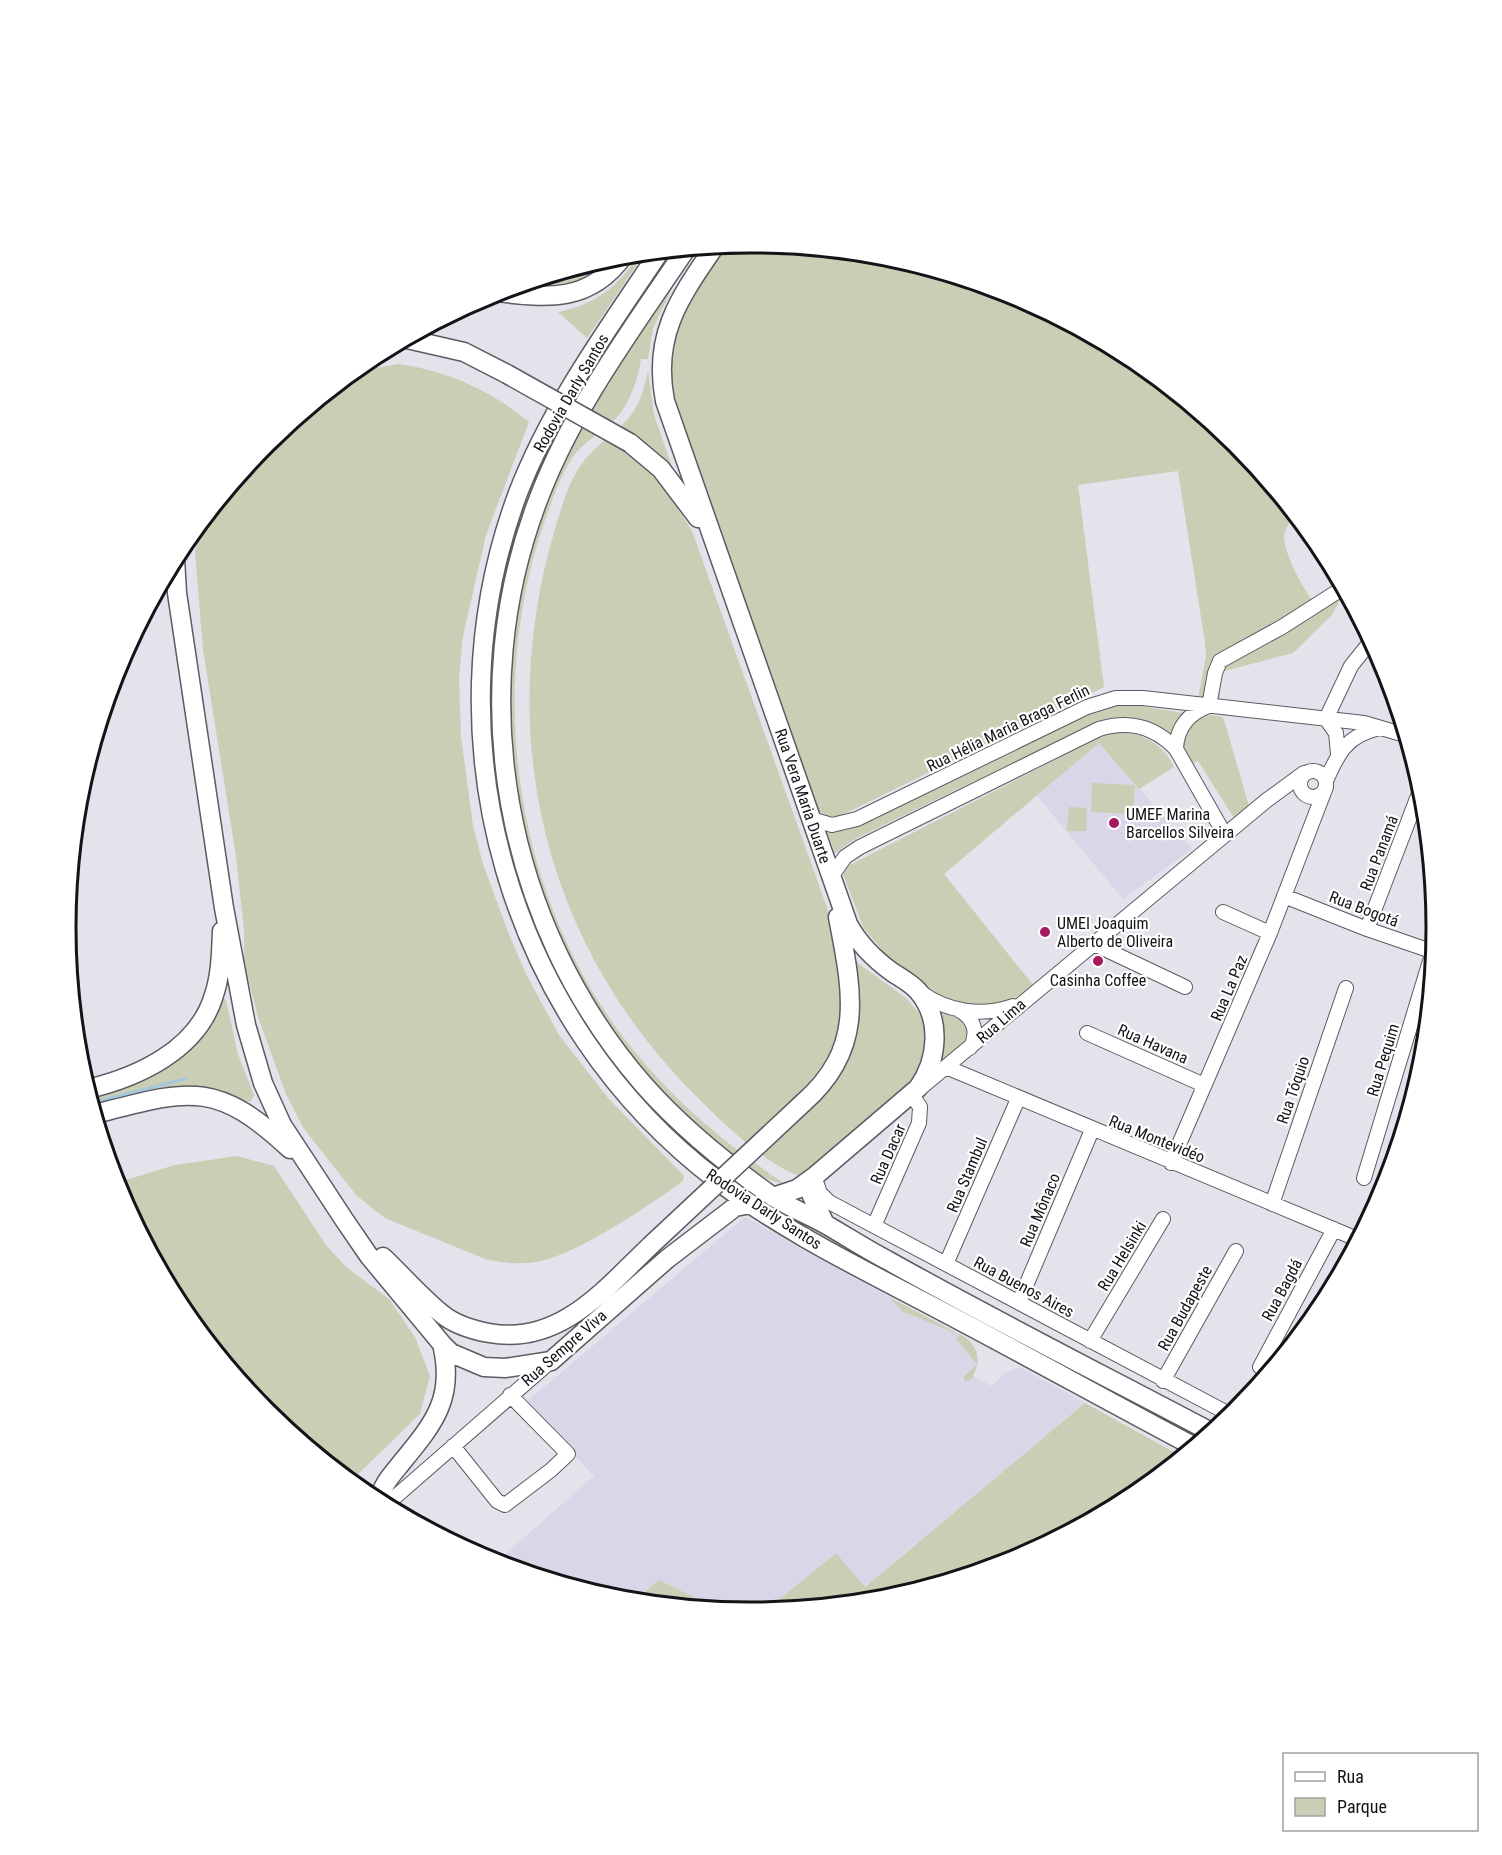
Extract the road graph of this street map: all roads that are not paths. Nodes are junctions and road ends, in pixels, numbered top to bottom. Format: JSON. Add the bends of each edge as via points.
{"nodes":[{"id":1,"x":710,"y":254,"type":"edge"},
{"id":2,"x":681,"y":257,"type":"edge"},
{"id":3,"x":654,"y":260,"type":"edge"},
{"id":4,"x":612,"y":268,"type":"edge"},
{"id":5,"x":519,"y":294,"type":"edge"},
{"id":6,"x":417,"y":341,"type":"edge"},
{"id":7,"x":176,"y":576,"type":"edge"},
{"id":8,"x":725,"y":577,"type":"junction"},
{"id":9,"x":1336,"y":592,"type":"edge"},
{"id":10,"x":1365,"y":649,"type":"edge"},
{"id":11,"x":1209,"y":706,"type":"junction"},
{"id":12,"x":1326,"y":719,"type":"junction"},
{"id":13,"x":1384,"y":727,"type":"junction"},
{"id":14,"x":1396,"y":732,"type":"edge"},
{"id":15,"x":1176,"y":749,"type":"junction"},
{"id":16,"x":1338,"y":754,"type":"junction"},
{"id":17,"x":1310,"y":772,"type":"junction"},
{"id":18,"x":1326,"y":784,"type":"junction"},
{"id":19,"x":1306,"y":795,"type":"junction"},
{"id":20,"x":1267,"y":800,"type":"junction"},
{"id":21,"x":1414,"y":805,"type":"edge"},
{"id":22,"x":811,"y":819,"type":"junction"},
{"id":23,"x":1311,"y":824,"type":"junction"},
{"id":24,"x":1225,"y":835,"type":"junction"},
{"id":25,"x":831,"y":877,"type":"junction"},
{"id":26,"x":1284,"y":896,"type":"junction"},
{"id":27,"x":224,"y":908,"type":"junction"},
{"id":28,"x":1223,"y":912,"type":"dead end"},
{"id":29,"x":1367,"y":929,"type":"junction"},
{"id":30,"x":1270,"y":933,"type":"junction"},
{"id":31,"x":1094,"y":944,"type":"junction"},
{"id":32,"x":1425,"y":948,"type":"edge"},
{"id":33,"x":1423,"y":984,"type":"edge"},
{"id":34,"x":1185,"y":987,"type":"dead end"},
{"id":35,"x":1346,"y":988,"type":"dead end"},
{"id":36,"x":917,"y":990,"type":"junction"},
{"id":37,"x":1021,"y":1003,"type":"junction"},
{"id":38,"x":959,"y":1010,"type":"junction"},
{"id":39,"x":1088,"y":1033,"type":"dead end"},
{"id":40,"x":970,"y":1048,"type":"junction"},
{"id":41,"x":946,"y":1067,"type":"junction"},
{"id":42,"x":1204,"y":1085,"type":"junction"},
{"id":43,"x":95,"y":1087,"type":"edge"},
{"id":44,"x":912,"y":1095,"type":"junction"},
{"id":45,"x":1018,"y":1099,"type":"junction"},
{"id":46,"x":102,"y":1112,"type":"edge"},
{"id":47,"x":1092,"y":1130,"type":"junction"},
{"id":48,"x":1171,"y":1162,"type":"junction"},
{"id":49,"x":309,"y":1167,"type":"junction"},
{"id":50,"x":816,"y":1174,"type":"junction"},
{"id":51,"x":1364,"y":1178,"type":"dead end"},
{"id":52,"x":773,"y":1197,"type":"junction"},
{"id":53,"x":751,"y":1204,"type":"junction"},
{"id":54,"x":1272,"y":1204,"type":"junction"},
{"id":55,"x":1163,"y":1219,"type":"dead end"},
{"id":56,"x":345,"y":1221,"type":"junction"},
{"id":57,"x":825,"y":1224,"type":"junction"},
{"id":58,"x":874,"y":1226,"type":"junction"},
{"id":59,"x":1334,"y":1229,"type":"junction"},
{"id":60,"x":1351,"y":1236,"type":"edge"},
{"id":61,"x":1236,"y":1251,"type":"dead end"},
{"id":62,"x":946,"y":1264,"type":"junction"},
{"id":63,"x":1019,"y":1302,"type":"junction"},
{"id":64,"x":1090,"y":1341,"type":"junction"},
{"id":65,"x":442,"y":1344,"type":"junction"},
{"id":66,"x":550,"y":1361,"type":"junction"},
{"id":67,"x":1260,"y":1367,"type":"dead end"},
{"id":68,"x":1163,"y":1381,"type":"junction"},
{"id":69,"x":510,"y":1395,"type":"junction"},
{"id":70,"x":1222,"y":1410,"type":"edge"},
{"id":71,"x":1203,"y":1428,"type":"edge"},
{"id":72,"x":1187,"y":1443,"type":"edge"},
{"id":73,"x":453,"y":1446,"type":"junction"},
{"id":74,"x":382,"y":1492,"type":"edge"},
{"id":75,"x":393,"y":1499,"type":"edge"}],
"edges":[{"from":1,"to":8,"type":"main road","via":[[671,317],[662,351],[661,376],[668,410]]},
{"from":2,"to":52,"type":"main road","name":"Rodovia Darly Santos","via":[[579,414],[538,497],[508,609],[501,678],[502,748],[512,817],[529,884],[555,949],[588,1010],[629,1067],[668,1110]]},
{"from":3,"to":53,"type":"main road","name":"Rodovia Darly Santos","via":[[561,403],[538,446],[511,513],[492,582],[482,654],[484,774],[512,898],[536,958],[571,1021],[613,1080],[661,1133]]},
{"from":4,"to":5,"type":"main road","via":[[600,280],[574,293],[544,297]]},
{"from":6,"to":8,"type":"main road","bridge":true,"via":[[464,352],[630,442],[677,488],[704,529]]},
{"from":7,"to":27,"type":"main road"},
{"from":8,"to":22,"type":"main road","name":"Rua Vera Maria Duarte"},
{"from":9,"to":11,"type":"street","via":[[1220,661]]},
{"from":10,"to":12,"type":"street","via":[[1351,666]]},
{"from":11,"to":12,"type":"street","name":"Rua Hélia Maria Braga Ferlin"},
{"from":11,"to":15,"type":"street","via":[[1187,719]]},
{"from":11,"to":22,"type":"street","name":"Rua Hélia Maria Braga Ferlin","via":[[1134,697],[1106,700],[857,819],[832,825]]},
{"from":12,"to":13,"type":"street","name":"Rua Hélia Maria Braga Ferlin"},
{"from":12,"to":16,"type":"street","via":[[1336,733]]},
{"from":13,"to":14,"type":"street","name":"Rua Hélia Maria Braga Ferlin"},
{"from":13,"to":16,"type":"street","name":"Rua La Paz","via":[[1349,740]]},
{"from":15,"to":24,"type":"street"},
{"from":15,"to":25,"type":"street","via":[[1162,736],[1137,726],[1118,724],[1099,729],[860,847],[845,857]]},
{"from":16,"to":17,"type":"street","name":"Rua La Paz"},
{"from":16,"to":18,"type":"street","name":"Rua La Paz"},
{"from":17,"to":18,"type":"street","via":[[1324,776]]},
{"from":17,"to":19,"type":"street","via":[[1299,783]]},
{"from":17,"to":20,"type":"street","name":"Rua Lima"},
{"from":18,"to":19,"type":"street","via":[[1319,796]]},
{"from":18,"to":23,"type":"street","name":"Rua La Paz"},
{"from":19,"to":20,"type":"street","name":"Rua Lima","via":[[1288,794]]},
{"from":19,"to":23,"type":"street","name":"Rua La Paz"},
{"from":20,"to":24,"type":"street","name":"Rua Lima"},
{"from":21,"to":29,"type":"street","name":"Rua Panamá"},
{"from":22,"to":25,"type":"main road","name":"Rua Vera Maria Duarte"},
{"from":23,"to":26,"type":"street","name":"Rua La Paz"},
{"from":24,"to":31,"type":"street","name":"Rua Lima"},
{"from":25,"to":36,"type":"main road","name":"Rua Vera Maria Duarte","via":[[856,939]]},
{"from":25,"to":56,"type":"main road","bridge":true,"via":[[850,980],[851,1015],[837,1063],[822,1085],[571,1318],[542,1330],[504,1335],[466,1327],[443,1315]]},
{"from":26,"to":29,"type":"street","name":"Rua Bogotá"},
{"from":26,"to":30,"type":"street","name":"Rua La Paz"},
{"from":27,"to":43,"type":"main road","via":[[214,998],[193,1031],[163,1060],[144,1071]]},
{"from":27,"to":49,"type":"main road","via":[[246,1025],[262,1083]]},
{"from":28,"to":30,"type":"street"},
{"from":29,"to":32,"type":"street","name":"Rua Bogotá"},
{"from":30,"to":42,"type":"street","name":"Rua La Paz"},
{"from":31,"to":34,"type":"street"},
{"from":31,"to":37,"type":"street","name":"Rua Lima"},
{"from":33,"to":51,"type":"street","name":"Rua Pequim"},
{"from":35,"to":54,"type":"street","name":"Rua Tóquio"},
{"from":36,"to":38,"type":"street","name":"Rua Vera Maria Duarte"},
{"from":36,"to":44,"type":"main road","name":"Rua Vera Maria Duarte","via":[[931,1016],[934,1045],[928,1072]]},
{"from":37,"to":38,"type":"street","name":"Rua Vera Maria Duarte","via":[[991,1011]]},
{"from":37,"to":40,"type":"street","name":"Rua Lima"},
{"from":38,"to":40,"type":"street","via":[[974,1026]]},
{"from":39,"to":42,"type":"street","name":"Rua Havana"},
{"from":40,"to":41,"type":"street","name":"Rua Lima"},
{"from":41,"to":44,"type":"street","name":"Rua Lima"},
{"from":41,"to":45,"type":"street","name":"Rua Montevidéo"},
{"from":42,"to":48,"type":"street","name":"Rua La Paz"},
{"from":44,"to":50,"type":"main road","name":"Rua Lima"},
{"from":44,"to":58,"type":"street","name":"Rua Dacar","via":[[920,1107],[920,1123]]},
{"from":45,"to":47,"type":"street","name":"Rua Montevidéo"},
{"from":45,"to":62,"type":"street","name":"Rua Stambul"},
{"from":46,"to":49,"type":"main road","via":[[167,1097],[217,1099],[257,1120]]},
{"from":47,"to":48,"type":"street","name":"Rua Montevidéo"},
{"from":47,"to":63,"type":"street","name":"Rua Mônaco"},
{"from":48,"to":54,"type":"street","name":"Rua Montevidéo"},
{"from":49,"to":56,"type":"main road"},
{"from":50,"to":52,"type":"main road","name":"Rua Lima","via":[[797,1189]]},
{"from":50,"to":57,"type":"main road","via":[[811,1194]]},
{"from":50,"to":58,"type":"street","name":"Rua Buenos Aires","via":[[817,1189],[825,1200]]},
{"from":52,"to":57,"type":"main road","name":"Rodovia Darly Santos"},
{"from":53,"to":66,"type":"main road","name":"Rua Sempre Viva","via":[[735,1207],[667,1259]]},
{"from":53,"to":72,"type":"main road","name":"Rodovia Darly Santos","via":[[861,1269]]},
{"from":54,"to":59,"type":"street","name":"Rua Montevidéo"},
{"from":55,"to":64,"type":"street","name":"Rua Helsinki"},
{"from":56,"to":65,"type":"main road"},
{"from":57,"to":71,"type":"main road","name":"Rodovia Darly Santos","via":[[925,1282]]},
{"from":58,"to":62,"type":"street","name":"Rua Buenos Aires"},
{"from":59,"to":60,"type":"street","name":"Rua Montevidéo"},
{"from":59,"to":67,"type":"street","name":"Rua Bagdá"},
{"from":61,"to":68,"type":"street","name":"Rua Budapeste"},
{"from":62,"to":63,"type":"street","name":"Rua Buenos Aires"},
{"from":63,"to":64,"type":"street","name":"Rua Buenos Aires"},
{"from":64,"to":68,"type":"street","name":"Rua Buenos Aires"},
{"from":65,"to":66,"type":"main road","via":[[451,1353],[484,1367]]},
{"from":65,"to":74,"type":"main road","via":[[448,1376],[445,1396],[429,1430],[384,1483]]},
{"from":66,"to":69,"type":"street","name":"Rua Sempre Viva"},
{"from":68,"to":70,"type":"street","name":"Rua Buenos Aires"},
{"from":69,"to":73,"type":"street","name":"Rua Sempre Viva"},
{"from":69,"to":73,"type":"street","via":[[568,1454],[551,1470],[505,1505]]},
{"from":73,"to":75,"type":"street","name":"Rua Sempre Viva"}]}
